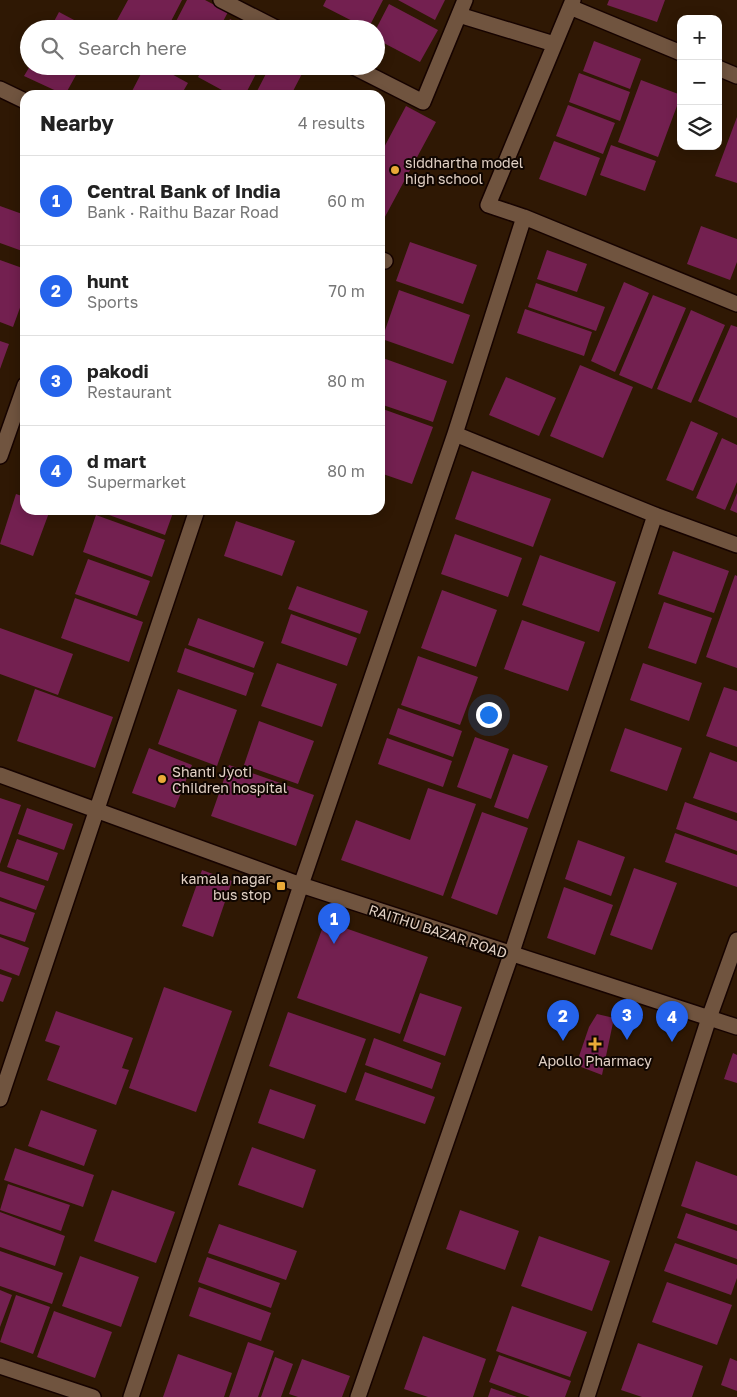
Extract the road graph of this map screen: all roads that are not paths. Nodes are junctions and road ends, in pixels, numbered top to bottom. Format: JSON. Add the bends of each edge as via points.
{"nodes":[{"id":1,"x":221,"y":0,"type":"edge"},
{"id":2,"x":255,"y":0,"type":"edge"},
{"id":3,"x":465,"y":0,"type":"edge"},
{"id":4,"x":572,"y":3,"type":"edge"},
{"id":5,"x":249,"y":14,"type":"junction"},
{"id":6,"x":459,"y":15,"type":"junction"},
{"id":7,"x":261,"y":20,"type":"edge"},
{"id":8,"x":554,"y":44,"type":"junction"},
{"id":9,"x":677,"y":51,"type":"edge"},
{"id":10,"x":722,"y":70,"type":"edge"},
{"id":11,"x":370,"y":75,"type":"edge"},
{"id":12,"x":737,"y":76,"type":"edge"},
{"id":13,"x":0,"y":89,"type":"edge"},
{"id":14,"x":20,"y":99,"type":"edge"},
{"id":15,"x":524,"y":217,"type":"junction"},
{"id":16,"x":737,"y":304,"type":"edge"},
{"id":17,"x":20,"y":398,"type":"edge"},
{"id":18,"x":455,"y":434,"type":"junction"},
{"id":19,"x":0,"y":456,"type":"edge"},
{"id":20,"x":195,"y":515,"type":"edge"},
{"id":21,"x":656,"y":515,"type":"junction"},
{"id":22,"x":737,"y":544,"type":"edge"},
{"id":23,"x":0,"y":775,"type":"edge"},
{"id":24,"x":95,"y":811,"type":"junction"},
{"id":25,"x":301,"y":885,"type":"junction"},
{"id":26,"x":737,"y":940,"type":"edge"},
{"id":27,"x":511,"y":955,"type":"junction"},
{"id":28,"x":709,"y":1018,"type":"junction"},
{"id":29,"x":737,"y":1027,"type":"edge"},
{"id":30,"x":0,"y":1099,"type":"edge"},
{"id":31,"x":0,"y":1366,"type":"edge"},
{"id":32,"x":93,"y":1397,"type":"edge"},
{"id":33,"x":131,"y":1397,"type":"edge"},
{"id":34,"x":358,"y":1397,"type":"edge"},
{"id":35,"x":588,"y":1397,"type":"edge"}],
"edges":[{"from":1,"to":5,"type":"street"},
{"from":2,"to":5,"type":"street"},
{"from":3,"to":6,"type":"street"},
{"from":4,"to":8,"type":"street"},
{"from":4,"to":9,"type":"street"},
{"from":5,"to":7,"type":"street"},
{"from":6,"to":8,"type":"street"},
{"from":6,"to":11,"type":"street","via":[[423,102]]},
{"from":8,"to":15,"type":"street","via":[[488,205]]},
{"from":10,"to":12,"type":"street"},
{"from":13,"to":14,"type":"street"},
{"from":15,"to":16,"type":"street"},
{"from":15,"to":18,"type":"street"},
{"from":17,"to":19,"type":"street"},
{"from":18,"to":21,"type":"street"},
{"from":18,"to":25,"type":"street"},
{"from":20,"to":24,"type":"street"},
{"from":21,"to":22,"type":"street"},
{"from":21,"to":27,"type":"street"},
{"from":23,"to":24,"type":"street","name":"RAITHU BAZAR ROAD"},
{"from":24,"to":25,"type":"street","name":"RAITHU BAZAR ROAD"},
{"from":24,"to":30,"type":"street"},
{"from":25,"to":27,"type":"street","name":"RAITHU BAZAR ROAD"},
{"from":25,"to":33,"type":"street"},
{"from":26,"to":28,"type":"street"},
{"from":27,"to":28,"type":"street","name":"RAITHU BAZAR ROAD"},
{"from":27,"to":34,"type":"street"},
{"from":28,"to":29,"type":"street","name":"RAITHU BAZAR ROAD"},
{"from":28,"to":35,"type":"street"},
{"from":31,"to":32,"type":"street"}]}
